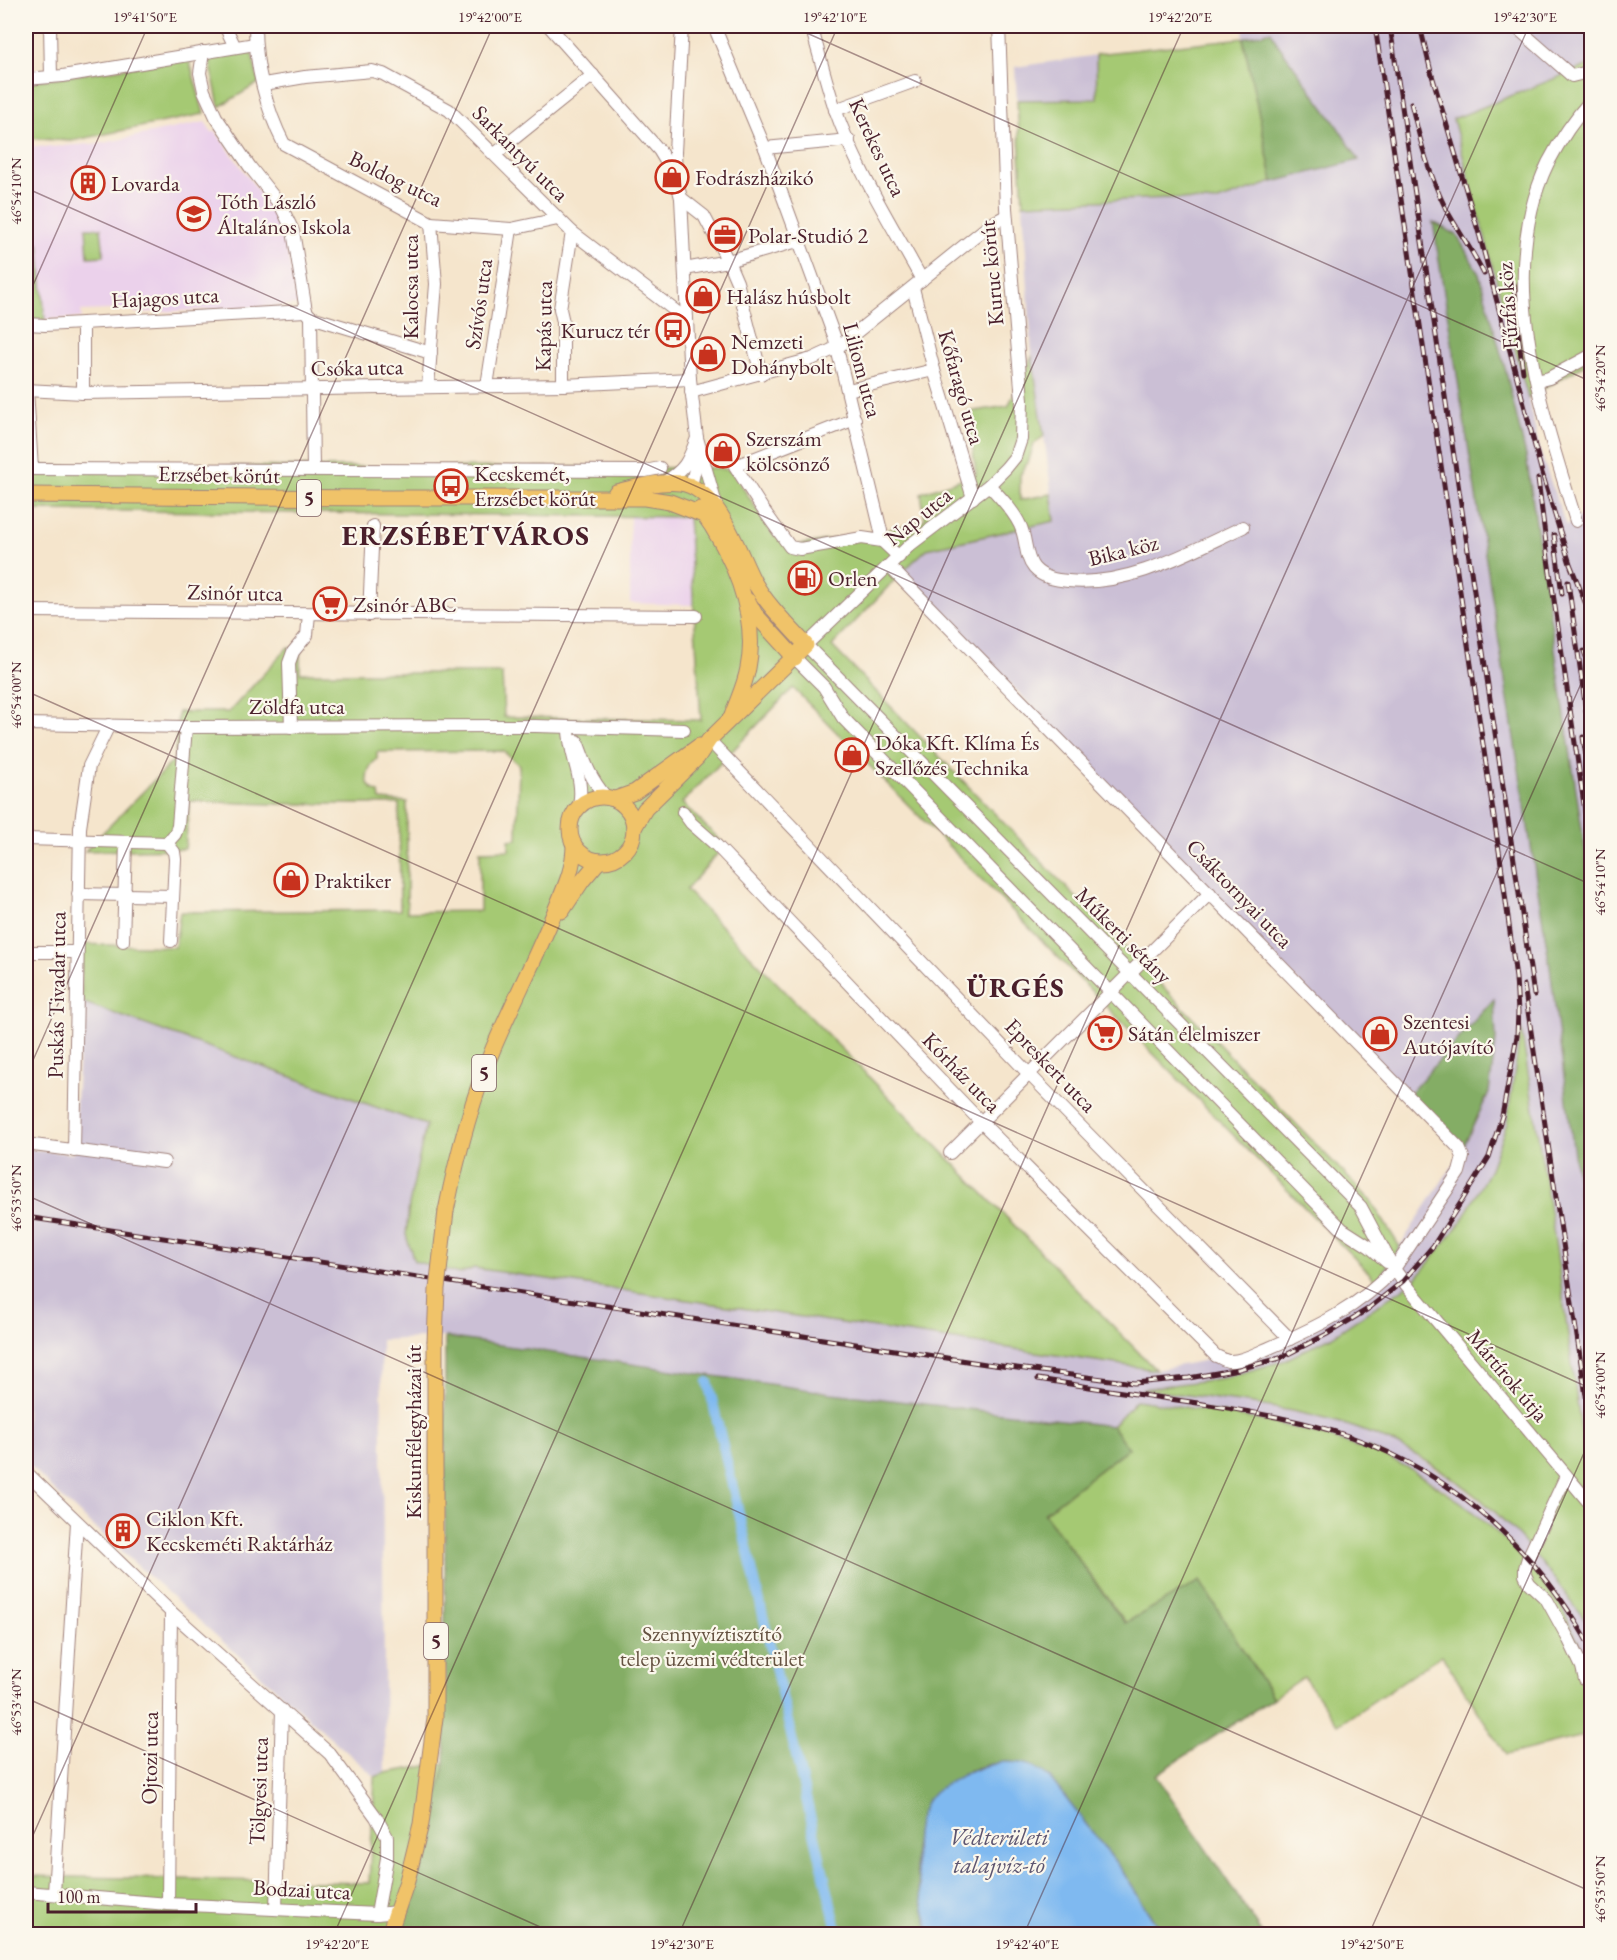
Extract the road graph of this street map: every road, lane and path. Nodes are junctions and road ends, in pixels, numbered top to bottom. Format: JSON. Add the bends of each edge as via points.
{"nodes":[{"id":1,"x":50,"y":26,"type":"edge"},
{"id":2,"x":225,"y":26,"type":"edge"},
{"id":3,"x":255,"y":26,"type":"edge"},
{"id":4,"x":549,"y":26,"type":"edge"},
{"id":5,"x":682,"y":26,"type":"edge"},
{"id":6,"x":714,"y":26,"type":"edge"},
{"id":7,"x":811,"y":26,"type":"edge"},
{"id":8,"x":999,"y":26,"type":"edge"},
{"id":9,"x":1515,"y":26,"type":"edge"},
{"id":10,"x":255,"y":44,"type":"junction"},
{"id":11,"x":235,"y":47,"type":"junction"},
{"id":12,"x":203,"y":52,"type":"junction"},
{"id":13,"x":1592,"y":71,"type":"edge"},
{"id":14,"x":594,"y":75,"type":"junction"},
{"id":15,"x":51,"y":77,"type":"junction"},
{"id":16,"x":26,"y":79,"type":"edge"},
{"id":17,"x":915,"y":81,"type":"dead end"},
{"id":18,"x":264,"y":84,"type":"junction"},
{"id":19,"x":1592,"y":99,"type":"edge"},
{"id":20,"x":835,"y":110,"type":"junction"},
{"id":21,"x":676,"y":131,"type":"junction"},
{"id":22,"x":849,"y":140,"type":"junction"},
{"id":23,"x":765,"y":148,"type":"junction"},
{"id":24,"x":659,"y":150,"type":"junction"},
{"id":25,"x":495,"y":154,"type":"junction"},
{"id":26,"x":676,"y":178,"type":"junction"},
{"id":27,"x":681,"y":198,"type":"junction"},
{"id":28,"x":1006,"y":216,"type":"junction"},
{"id":29,"x":558,"y":219,"type":"junction"},
{"id":30,"x":431,"y":223,"type":"junction"},
{"id":31,"x":511,"y":229,"type":"junction"},
{"id":32,"x":572,"y":232,"type":"junction"},
{"id":33,"x":801,"y":240,"type":"junction"},
{"id":34,"x":728,"y":261,"type":"junction"},
{"id":35,"x":685,"y":268,"type":"junction"},
{"id":36,"x":918,"y":284,"type":"junction"},
{"id":37,"x":309,"y":314,"type":"junction"},
{"id":38,"x":686,"y":319,"type":"junction"},
{"id":39,"x":82,"y":323,"type":"junction"},
{"id":40,"x":26,"y":324,"type":"edge"},
{"id":41,"x":838,"y":347,"type":"junction"},
{"id":42,"x":431,"y":352,"type":"junction"},
{"id":43,"x":1592,"y":355,"type":"edge"},
{"id":44,"x":934,"y":370,"type":"junction"},
{"id":45,"x":761,"y":374,"type":"junction"},
{"id":46,"x":1537,"y":381,"type":"junction"},
{"id":47,"x":563,"y":385,"type":"junction"},
{"id":48,"x":690,"y":385,"type":"junction"},
{"id":49,"x":487,"y":386,"type":"junction"},
{"id":50,"x":428,"y":387,"type":"junction"},
{"id":51,"x":311,"y":388,"type":"junction"},
{"id":52,"x":26,"y":390,"type":"edge"},
{"id":53,"x":848,"y":390,"type":"junction"},
{"id":54,"x":83,"y":393,"type":"junction"},
{"id":55,"x":855,"y":420,"type":"junction"},
{"id":56,"x":698,"y":438,"type":"junction"},
{"id":57,"x":29,"y":469,"type":"edge"},
{"id":58,"x":313,"y":470,"type":"junction"},
{"id":59,"x":662,"y":475,"type":"junction"},
{"id":60,"x":989,"y":485,"type":"junction"},
{"id":61,"x":691,"y":486,"type":"junction"},
{"id":62,"x":26,"y":495,"type":"edge"},
{"id":63,"x":645,"y":498,"type":"junction"},
{"id":64,"x":973,"y":498,"type":"junction"},
{"id":65,"x":592,"y":499,"type":"junction"},
{"id":66,"x":711,"y":513,"type":"junction"},
{"id":67,"x":1576,"y":521,"type":"dead end"},
{"id":68,"x":373,"y":526,"type":"dead end"},
{"id":69,"x":1243,"y":527,"type":"dead end"},
{"id":70,"x":882,"y":541,"type":"junction"},
{"id":71,"x":899,"y":557,"type":"junction"},
{"id":72,"x":890,"y":567,"type":"junction"},
{"id":73,"x":740,"y":585,"type":"junction"},
{"id":74,"x":26,"y":611,"type":"edge"},
{"id":75,"x":309,"y":614,"type":"junction"},
{"id":76,"x":369,"y":615,"type":"junction"},
{"id":77,"x":696,"y":616,"type":"dead end"},
{"id":78,"x":806,"y":645,"type":"junction"},
{"id":79,"x":795,"y":658,"type":"junction"},
{"id":80,"x":730,"y":719,"type":"junction"},
{"id":81,"x":26,"y":724,"type":"edge"},
{"id":82,"x":109,"y":725,"type":"junction"},
{"id":83,"x":186,"y":727,"type":"junction"},
{"id":84,"x":291,"y":727,"type":"junction"},
{"id":85,"x":569,"y":727,"type":"junction"},
{"id":86,"x":684,"y":730,"type":"dead end"},
{"id":87,"x":709,"y":740,"type":"junction"},
{"id":88,"x":610,"y":798,"type":"junction"},
{"id":89,"x":579,"y":805,"type":"junction"},
{"id":90,"x":684,"y":812,"type":"dead end"},
{"id":91,"x":634,"y":828,"type":"junction"},
{"id":92,"x":26,"y":840,"type":"edge"},
{"id":93,"x":80,"y":840,"type":"junction"},
{"id":94,"x":126,"y":842,"type":"junction"},
{"id":95,"x":167,"y":843,"type":"junction"},
{"id":96,"x":574,"y":845,"type":"junction"},
{"id":97,"x":599,"y":861,"type":"junction"},
{"id":98,"x":1210,"y":893,"type":"junction"},
{"id":99,"x":78,"y":894,"type":"junction"},
{"id":100,"x":124,"y":895,"type":"junction"},
{"id":101,"x":173,"y":896,"type":"junction"},
{"id":102,"x":171,"y":941,"type":"dead end"},
{"id":103,"x":123,"y":942,"type":"dead end"},
{"id":104,"x":543,"y":942,"type":"junction"},
{"id":105,"x":26,"y":952,"type":"edge"},
{"id":106,"x":77,"y":952,"type":"junction"},
{"id":107,"x":1131,"y":972,"type":"junction"},
{"id":108,"x":1110,"y":993,"type":"junction"},
{"id":109,"x":1029,"y":1074,"type":"junction"},
{"id":110,"x":981,"y":1122,"type":"junction"},
{"id":111,"x":26,"y":1144,"type":"edge"},
{"id":112,"x":74,"y":1151,"type":"junction"},
{"id":113,"x":950,"y":1153,"type":"dead end"},
{"id":114,"x":164,"y":1162,"type":"dead end"},
{"id":115,"x":1369,"y":1220,"type":"junction"},
{"id":116,"x":1352,"y":1235,"type":"junction"},
{"id":117,"x":1394,"y":1269,"type":"junction"},
{"id":118,"x":1290,"y":1339,"type":"junction"},
{"id":119,"x":26,"y":1472,"type":"edge"},
{"id":120,"x":1566,"y":1476,"type":"junction"},
{"id":121,"x":1592,"y":1506,"type":"edge"},
{"id":122,"x":77,"y":1522,"type":"junction"},
{"id":123,"x":171,"y":1612,"type":"junction"},
{"id":124,"x":1585,"y":1680,"type":"dead end"},
{"id":125,"x":282,"y":1710,"type":"junction"},
{"id":126,"x":26,"y":1892,"type":"edge"},
{"id":127,"x":54,"y":1893,"type":"junction"},
{"id":128,"x":168,"y":1904,"type":"junction"},
{"id":129,"x":276,"y":1909,"type":"junction"},
{"id":130,"x":397,"y":1912,"type":"junction"},
{"id":131,"x":377,"y":1914,"type":"junction"},
{"id":132,"x":389,"y":1935,"type":"edge"}],
"edges":[{"from":1,"to":15,"type":"street"},
{"from":2,"to":11,"type":"street"},
{"from":3,"to":10,"type":"street","name":"Boldog utca"},
{"from":4,"to":14,"type":"street"},
{"from":5,"to":21,"type":"street"},
{"from":6,"to":23,"type":"street","name":"Liliom utca"},
{"from":7,"to":20,"type":"street","name":"Kerekes utca"},
{"from":8,"to":28,"type":"street","name":"Kuruc körút"},
{"from":9,"to":13,"type":"street","via":[[1572,76]]},
{"from":10,"to":11,"type":"street"},
{"from":10,"to":18,"type":"street","name":"Boldog utca"},
{"from":11,"to":12,"type":"street"},
{"from":12,"to":15,"type":"street"},
{"from":12,"to":37,"type":"street","via":[[200,73],[216,117],[282,206],[293,231]]},
{"from":14,"to":24,"type":"street"},
{"from":14,"to":25,"type":"street"},
{"from":15,"to":16,"type":"street"},
{"from":17,"to":20,"type":"street"},
{"from":18,"to":25,"type":"street","name":"Sarkantyú utca","via":[[360,71],[382,74],[449,110]]},
{"from":18,"to":30,"type":"street","name":"Boldog utca","via":[[284,144]]},
{"from":19,"to":46,"type":"street","name":"Fűzfás köz","via":[[1564,135],[1548,164],[1526,234],[1525,316]]},
{"from":20,"to":22,"type":"street","name":"Kerekes utca"},
{"from":21,"to":24,"type":"street"},
{"from":21,"to":26,"type":"street"},
{"from":22,"to":23,"type":"street"},
{"from":22,"to":36,"type":"street","name":"Kerekes utca"},
{"from":23,"to":33,"type":"street","name":"Liliom utca"},
{"from":24,"to":26,"type":"street"},
{"from":25,"to":29,"type":"street","name":"Sarkantyú utca"},
{"from":26,"to":27,"type":"street"},
{"from":27,"to":34,"type":"street","via":[[704,216]]},
{"from":27,"to":35,"type":"street"},
{"from":28,"to":36,"type":"street","name":"Csóka utca"},
{"from":28,"to":60,"type":"street","name":"Kuruc körút","via":[[1022,430],[1015,457]]},
{"from":29,"to":31,"type":"street","name":"Boldog utca"},
{"from":29,"to":32,"type":"street","name":"Sarkantyú utca"},
{"from":30,"to":31,"type":"street","name":"Boldog utca"},
{"from":30,"to":42,"type":"street","name":"Kalocsa utca","via":[[435,284]]},
{"from":31,"to":49,"type":"street","name":"Szívós utca"},
{"from":32,"to":38,"type":"street","name":"Sarkantyú utca"},
{"from":32,"to":47,"type":"street","name":"Kapás utca","via":[[561,309]]},
{"from":33,"to":34,"type":"street"},
{"from":33,"to":41,"type":"street","name":"Liliom utca"},
{"from":34,"to":35,"type":"street"},
{"from":34,"to":45,"type":"street"},
{"from":35,"to":38,"type":"street"},
{"from":36,"to":41,"type":"street","name":"Csóka utca"},
{"from":36,"to":44,"type":"street","name":"Kőfaragó utca"},
{"from":37,"to":39,"type":"street","name":"Hajagos utca"},
{"from":37,"to":42,"type":"street","name":"Hajagos utca"},
{"from":37,"to":51,"type":"street"},
{"from":38,"to":48,"type":"street"},
{"from":39,"to":40,"type":"street","name":"Hajagos utca"},
{"from":39,"to":54,"type":"street"},
{"from":41,"to":45,"type":"street","name":"Csóka utca"},
{"from":41,"to":53,"type":"street","name":"Liliom utca"},
{"from":42,"to":50,"type":"street","name":"Kalocsa utca"},
{"from":43,"to":46,"type":"street"},
{"from":44,"to":53,"type":"street"},
{"from":44,"to":64,"type":"street","name":"Kőfaragó utca"},
{"from":45,"to":48,"type":"street","name":"Csóka utca"},
{"from":46,"to":67,"type":"street","name":"Fűzfás köz"},
{"from":47,"to":48,"type":"street","name":"Csóka utca"},
{"from":47,"to":49,"type":"street","name":"Csóka utca"},
{"from":48,"to":56,"type":"street"},
{"from":49,"to":50,"type":"street","name":"Csóka utca"},
{"from":50,"to":51,"type":"street","name":"Csóka utca"},
{"from":51,"to":54,"type":"street","name":"Csóka utca"},
{"from":51,"to":58,"type":"street"},
{"from":52,"to":54,"type":"street","name":"Csóka utca"},
{"from":52,"to":57,"type":"street"},
{"from":53,"to":55,"type":"street","name":"Liliom utca"},
{"from":55,"to":70,"type":"street","name":"Liliom utca"},
{"from":55,"to":70,"type":"street","via":[[735,466],[790,547],[800,549],[862,538]]},
{"from":56,"to":59,"type":"street","via":[[683,469]]},
{"from":56,"to":61,"type":"street"},
{"from":56,"to":66,"type":"street"},
{"from":57,"to":58,"type":"street"},
{"from":58,"to":59,"type":"street","via":[[633,471]]},
{"from":59,"to":61,"type":"main road","name":"Erzsébet körút","number":"5"},
{"from":59,"to":65,"type":"main road","name":"Erzsébet körút","number":"5"},
{"from":60,"to":64,"type":"street","name":"Kuruc körút"},
{"from":60,"to":69,"type":"street","name":"Bika köz","via":[[1019,522],[1034,568],[1049,578],[1061,580],[1096,581],[1132,573]]},
{"from":61,"to":63,"type":"main road"},
{"from":61,"to":66,"type":"main road","number":"5","via":[[706,496]]},
{"from":62,"to":65,"type":"main road","name":"Erzsébet körút","number":"5"},
{"from":63,"to":65,"type":"main road","name":"Erzsébet körút","number":"5"},
{"from":63,"to":66,"type":"main road","name":"Erzsébet körút","number":"5"},
{"from":64,"to":71,"type":"street","name":"Nap utca"},
{"from":66,"to":73,"type":"main road","number":"5"},
{"from":66,"to":78,"type":"main road","number":"5","via":[[766,601]]},
{"from":68,"to":76,"type":"street"},
{"from":70,"to":71,"type":"street"},
{"from":71,"to":72,"type":"street","name":"Nap utca"},
{"from":72,"to":78,"type":"street"},
{"from":72,"to":98,"type":"street","name":"Csáktornyai utca"},
{"from":73,"to":79,"type":"main road","via":[[755,614]]},
{"from":73,"to":80,"type":"main road","number":"5","via":[[749,623],[750,652],[747,674]]},
{"from":74,"to":75,"type":"street","name":"Zsinór utca"},
{"from":75,"to":76,"type":"street","name":"Zsinór utca"},
{"from":75,"to":84,"type":"street","via":[[307,635],[293,651],[290,663]]},
{"from":76,"to":77,"type":"street","name":"Zsinór utca"},
{"from":78,"to":79,"type":"main road","number":"5"},
{"from":78,"to":107,"type":"street","name":"Műkerti sétány"},
{"from":79,"to":80,"type":"main road","number":"5"},
{"from":79,"to":108,"type":"street","via":[[824,687],[843,718]]},
{"from":80,"to":87,"type":"main road","number":"5"},
{"from":81,"to":82,"type":"street","name":"Zöldfa utca"},
{"from":82,"to":83,"type":"street","name":"Zöldfa utca"},
{"from":82,"to":93,"type":"street","name":"Puskás Tivadar utca","via":[[89,766]]},
{"from":83,"to":84,"type":"street","name":"Zöldfa utca"},
{"from":83,"to":95,"type":"street","via":[[178,826]]},
{"from":84,"to":85,"type":"street","name":"Zöldfa utca"},
{"from":85,"to":86,"type":"street","name":"Zöldfa utca"},
{"from":85,"to":88,"type":"street","via":[[594,783]]},
{"from":85,"to":89,"type":"street","via":[[582,794]]},
{"from":87,"to":88,"type":"main road","number":"5","via":[[635,792]]},
{"from":87,"to":91,"type":"main road","number":"5","via":[[697,758],[645,809]]},
{"from":87,"to":109,"type":"street","name":"Epreskert utca"},
{"from":88,"to":89,"type":"main road","number":"5","via":[[592,798]]},
{"from":88,"to":91,"type":"main road","via":[[629,811]]},
{"from":89,"to":96,"type":"main road","number":"5","via":[[570,825]]},
{"from":90,"to":110,"type":"street","name":"Kórház utca"},
{"from":91,"to":97,"type":"main road","number":"5","via":[[624,852]]},
{"from":92,"to":93,"type":"street"},
{"from":93,"to":94,"type":"street"},
{"from":93,"to":99,"type":"street","name":"Puskás Tivadar utca"},
{"from":94,"to":95,"type":"street"},
{"from":94,"to":100,"type":"street"},
{"from":95,"to":101,"type":"street","via":[[175,858]]},
{"from":96,"to":97,"type":"main road","via":[[585,856]]},
{"from":96,"to":104,"type":"main road","name":"Kiskunfélegyházai út","number":"5","via":[[572,865]]},
{"from":97,"to":104,"type":"main road","name":"Kiskunfélegyházai út","number":"5"},
{"from":98,"to":107,"type":"street"},
{"from":98,"to":117,"type":"street","name":"Csáktornyai utca","via":[[1459,1148],[1463,1162],[1459,1172]]},
{"from":99,"to":100,"type":"street"},
{"from":99,"to":106,"type":"street","name":"Puskás Tivadar utca"},
{"from":100,"to":101,"type":"street"},
{"from":100,"to":103,"type":"street"},
{"from":101,"to":102,"type":"street"},
{"from":104,"to":130,"type":"main road","name":"Kiskunfélegyházai út","number":"5","bridge":true,"via":[[480,1082],[446,1211],[435,1341],[435,1718],[421,1824]]},
{"from":105,"to":106,"type":"street"},
{"from":106,"to":112,"type":"street","name":"Puskás Tivadar utca"},
{"from":107,"to":108,"type":"street"},
{"from":107,"to":115,"type":"street","name":"Műkerti sétány","via":[[1361,1207]]},
{"from":108,"to":109,"type":"street"},
{"from":108,"to":116,"type":"street"},
{"from":109,"to":110,"type":"street"},
{"from":109,"to":118,"type":"street","name":"Epreskert utca"},
{"from":110,"to":113,"type":"street"},
{"from":110,"to":118,"type":"street","name":"Kórház utca","via":[[1216,1356],[1228,1361],[1247,1357]]},
{"from":111,"to":112,"type":"street"},
{"from":112,"to":114,"type":"street"},
{"from":115,"to":116,"type":"street","via":[[1365,1233]]},
{"from":115,"to":117,"type":"street","name":"Műkerti sétány"},
{"from":116,"to":117,"type":"street"},
{"from":117,"to":118,"type":"street","via":[[1340,1314]]},
{"from":117,"to":120,"type":"street","name":"Mártírok útja"},
{"from":119,"to":122,"type":"street"},
{"from":120,"to":121,"type":"street","name":"Mártírok útja"},
{"from":120,"to":124,"type":"street","via":[[1528,1558],[1525,1575],[1547,1600]]},
{"from":122,"to":123,"type":"street"},
{"from":122,"to":127,"type":"street"},
{"from":123,"to":125,"type":"street"},
{"from":123,"to":128,"type":"street","name":"Ojtozi utca"},
{"from":125,"to":129,"type":"street","name":"Tölgyesi utca"},
{"from":125,"to":131,"type":"street","via":[[330,1754],[387,1837]]},
{"from":126,"to":127,"type":"street","name":"Bodzai utca"},
{"from":127,"to":128,"type":"street","name":"Bodzai utca"},
{"from":128,"to":129,"type":"street","name":"Bodzai utca"},
{"from":129,"to":131,"type":"street","name":"Bodzai utca"},
{"from":130,"to":131,"type":"street","name":"Bodzai utca"},
{"from":130,"to":132,"type":"main road","name":"Kiskunfélegyházai út","number":"5"}]}
